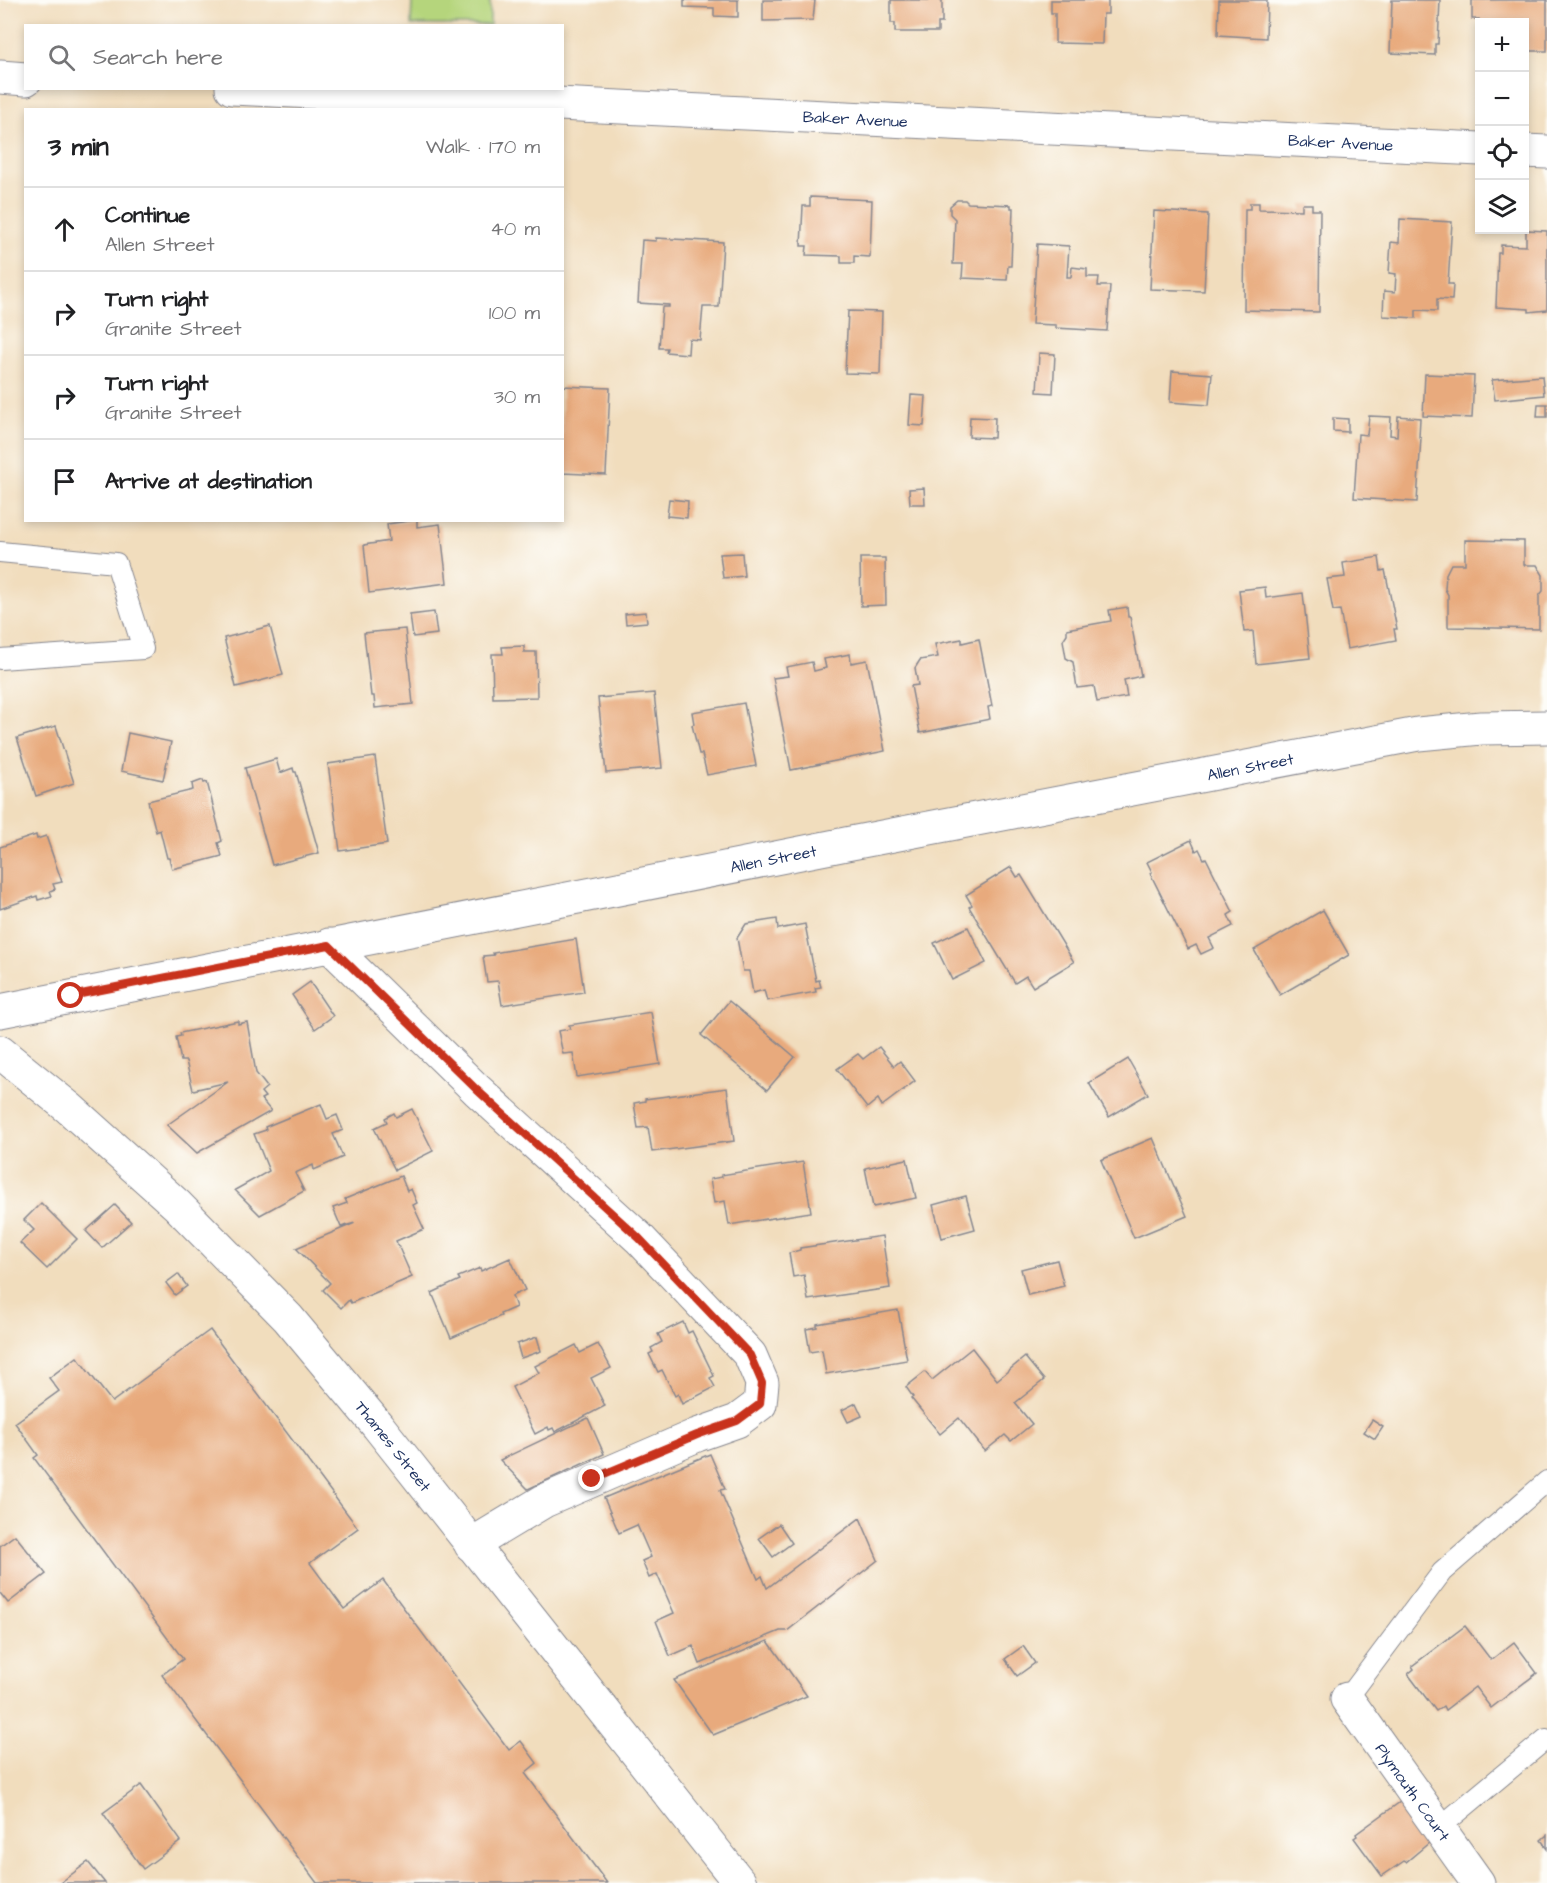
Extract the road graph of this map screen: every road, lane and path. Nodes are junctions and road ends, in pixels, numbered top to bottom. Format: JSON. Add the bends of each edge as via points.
{"nodes":[{"id":1,"x":0,"y":77,"type":"edge"},
{"id":2,"x":24,"y":79,"type":"edge"},
{"id":3,"x":273,"y":90,"type":"edge"},
{"id":4,"x":1475,"y":149,"type":"edge"},
{"id":5,"x":1529,"y":151,"type":"edge"},
{"id":6,"x":1547,"y":152,"type":"edge"},
{"id":7,"x":0,"y":552,"type":"edge"},
{"id":8,"x":0,"y":659,"type":"edge"},
{"id":9,"x":1547,"y":727,"type":"edge"},
{"id":10,"x":329,"y":945,"type":"junction"},
{"id":11,"x":0,"y":1011,"type":"edge"},
{"id":12,"x":0,"y":1052,"type":"edge"},
{"id":13,"x":1547,"y":1481,"type":"edge"},
{"id":14,"x":471,"y":1545,"type":"junction"},
{"id":15,"x":1347,"y":1700,"type":"joint"},
{"id":16,"x":1546,"y":1739,"type":"edge"},
{"id":17,"x":1439,"y":1828,"type":"junction"},
{"id":18,"x":740,"y":1883,"type":"edge"},
{"id":19,"x":1478,"y":1883,"type":"edge"}],
"edges":[{"from":1,"to":2,"type":"street"},
{"from":3,"to":4,"type":"street","name":"Baker Avenue"},
{"from":5,"to":6,"type":"street"},
{"from":7,"to":8,"type":"lane","via":[[116,562],[143,649]]},
{"from":9,"to":10,"type":"street","name":"Allen Street","via":[[1418,734]]},
{"from":10,"to":11,"type":"street","name":"Allen Street"},
{"from":10,"to":14,"type":"street","via":[[477,1090],[639,1238],[750,1355],[762,1383],[760,1404],[737,1421],[544,1501]]},
{"from":12,"to":14,"type":"street","name":"Thames Street","via":[[177,1205],[288,1318]]},
{"from":13,"to":15,"type":"lane","via":[[1442,1572]]},
{"from":14,"to":18,"type":"street","name":"Thames Street"},
{"from":15,"to":17,"type":"street","name":"Plymouth Court"},
{"from":16,"to":17,"type":"lane"},
{"from":17,"to":19,"type":"street","name":"Plymouth Court"}]}
